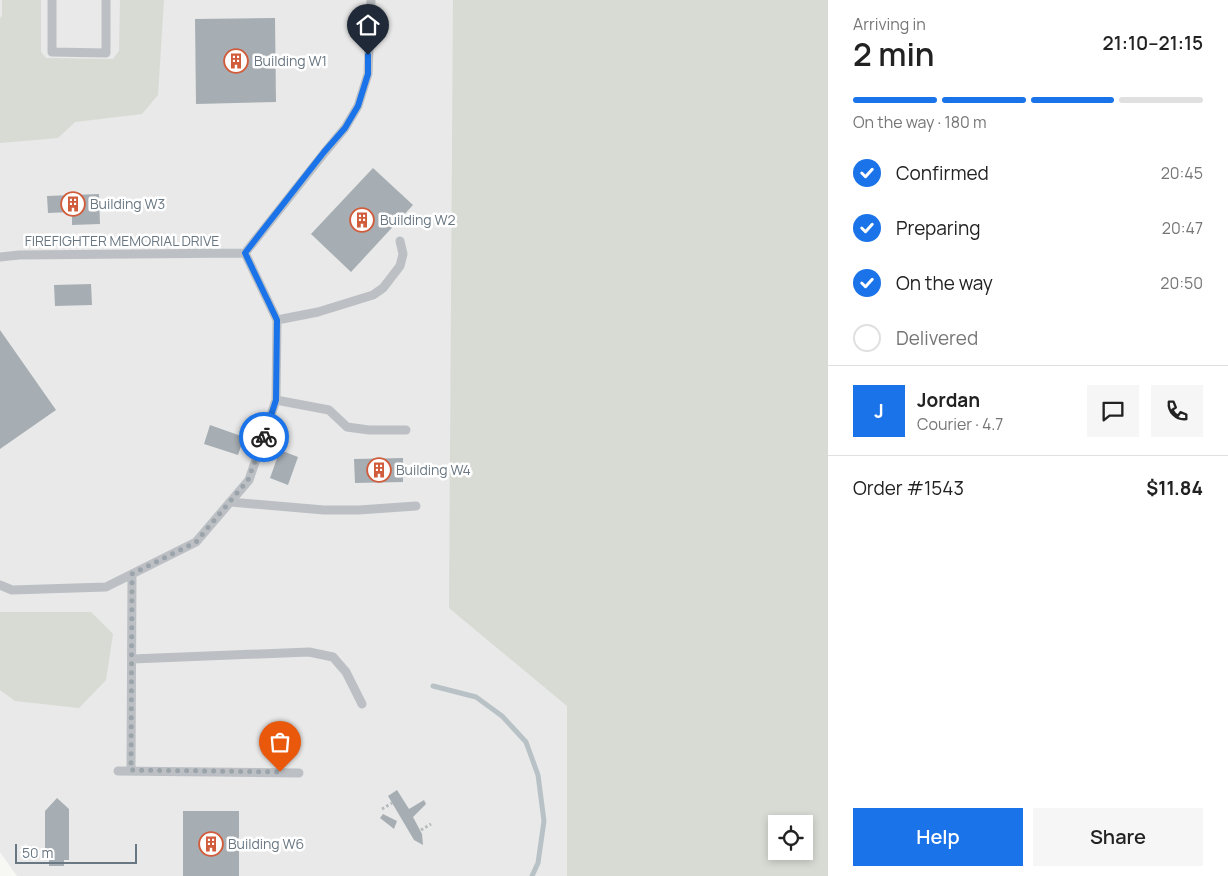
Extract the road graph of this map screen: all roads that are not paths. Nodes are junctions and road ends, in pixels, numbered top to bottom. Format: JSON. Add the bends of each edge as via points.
{"nodes":[{"id":1,"x":52,"y":0,"type":"edge"},
{"id":2,"x":106,"y":0,"type":"edge"},
{"id":3,"x":371,"y":0,"type":"edge"},
{"id":4,"x":400,"y":241,"type":"dead end"},
{"id":5,"x":245,"y":253,"type":"junction"},
{"id":6,"x":0,"y":257,"type":"edge"},
{"id":7,"x":277,"y":320,"type":"junction"},
{"id":8,"x":276,"y":400,"type":"junction"},
{"id":9,"x":406,"y":430,"type":"dead end"},
{"id":10,"x":230,"y":502,"type":"junction"},
{"id":11,"x":416,"y":506,"type":"dead end"},
{"id":12,"x":132,"y":574,"type":"junction"},
{"id":13,"x":0,"y":585,"type":"edge"},
{"id":14,"x":132,"y":659,"type":"junction"},
{"id":15,"x":362,"y":704,"type":"dead end"},
{"id":16,"x":131,"y":770,"type":"junction"},
{"id":17,"x":118,"y":771,"type":"dead end"},
{"id":18,"x":299,"y":773,"type":"dead end"}],
"edges":[{"from":1,"to":2,"type":"lane","via":[[52,52],[106,53]]},
{"from":3,"to":5,"type":"lane","via":[[368,74],[358,106],[345,128]]},
{"from":4,"to":7,"type":"lane","via":[[403,254],[400,266],[374,295]]},
{"from":5,"to":6,"type":"lane","name":"FIREFIGHTER MEMORIAL DRIVE"},
{"from":5,"to":7,"type":"lane"},
{"from":7,"to":8,"type":"lane"},
{"from":8,"to":9,"type":"lane","via":[[329,410],[347,427]]},
{"from":8,"to":10,"type":"lane","via":[[248,480]]},
{"from":10,"to":11,"type":"lane","via":[[324,510]]},
{"from":10,"to":12,"type":"lane","via":[[196,542]]},
{"from":12,"to":13,"type":"lane","via":[[106,587],[12,590]]},
{"from":12,"to":14,"type":"lane"},
{"from":14,"to":15,"type":"lane","via":[[309,652],[333,657],[346,672]]},
{"from":14,"to":16,"type":"lane"},
{"from":16,"to":17,"type":"lane"},
{"from":16,"to":18,"type":"lane"}]}
